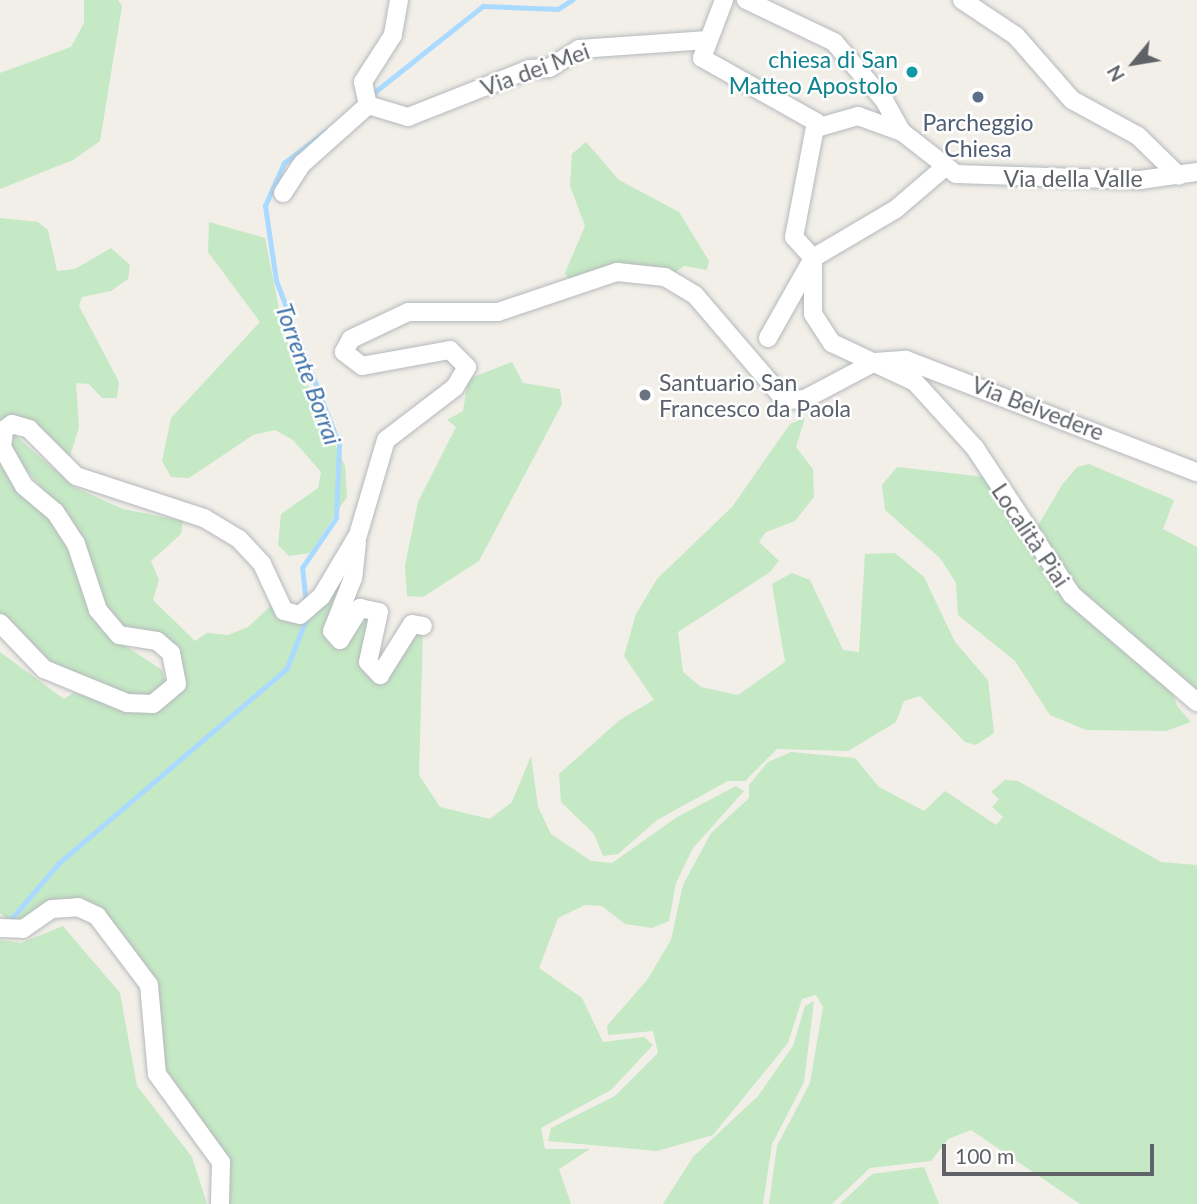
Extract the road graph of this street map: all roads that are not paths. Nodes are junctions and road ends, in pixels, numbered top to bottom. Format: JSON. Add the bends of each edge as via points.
{"nodes":[{"id":1,"x":399,"y":0,"type":"edge"},
{"id":2,"x":724,"y":0,"type":"edge"},
{"id":3,"x":746,"y":0,"type":"edge"},
{"id":4,"x":962,"y":0,"type":"edge"},
{"id":5,"x":708,"y":40,"type":"junction"},
{"id":6,"x":367,"y":101,"type":"junction"},
{"id":7,"x":816,"y":128,"type":"junction"},
{"id":8,"x":902,"y":132,"type":"junction"},
{"id":9,"x":945,"y":167,"type":"junction"},
{"id":10,"x":1188,"y":174,"type":"edge"},
{"id":11,"x":283,"y":193,"type":"dead end"},
{"id":12,"x":813,"y":258,"type":"junction"},
{"id":13,"x":768,"y":338,"type":"dead end"},
{"id":14,"x":875,"y":362,"type":"junction"},
{"id":15,"x":1197,"y":472,"type":"edge"},
{"id":16,"x":358,"y":535,"type":"junction"},
{"id":17,"x":0,"y":622,"type":"edge"},
{"id":18,"x":423,"y":626,"type":"dead end"},
{"id":19,"x":1197,"y":702,"type":"edge"},
{"id":20,"x":0,"y":928,"type":"edge"},
{"id":21,"x":220,"y":1204,"type":"edge"}],
"edges":[{"from":1,"to":6,"type":"street","via":[[393,35],[363,82]]},
{"from":2,"to":5,"type":"street"},
{"from":3,"to":8,"type":"street","via":[[834,43],[884,100]]},
{"from":4,"to":10,"type":"street","via":[[1016,36],[1072,100],[1138,136]]},
{"from":5,"to":6,"type":"street","name":"Via dei Mei","via":[[579,49],[549,68],[530,69],[408,117]]},
{"from":5,"to":7,"type":"street","via":[[702,58],[803,111]]},
{"from":6,"to":11,"type":"street","via":[[302,164]]},
{"from":7,"to":8,"type":"street","via":[[858,116]]},
{"from":7,"to":12,"type":"street","via":[[794,237]]},
{"from":8,"to":9,"type":"street"},
{"from":9,"to":10,"type":"street","name":"Via della Valle","via":[[991,177]]},
{"from":9,"to":12,"type":"street","via":[[896,209]]},
{"from":12,"to":13,"type":"street"},
{"from":12,"to":14,"type":"street","via":[[817,325],[832,343]]},
{"from":14,"to":15,"type":"street","name":"Via Belvedere","via":[[906,360],[973,382]]},
{"from":14,"to":16,"type":"street","via":[[805,399],[785,400],[703,302],[681,285],[638,269],[498,312],[408,312],[351,339],[344,352],[351,362],[382,366],[450,351],[467,368],[455,387],[386,440]]},
{"from":14,"to":19,"type":"street","name":"Località Piai","via":[[915,382],[975,448],[1072,595]]},
{"from":16,"to":17,"type":"street","via":[[305,613],[284,611],[262,564],[239,539],[204,518],[76,476],[29,429],[12,424],[4,430],[2,447],[24,486],[55,512],[76,544],[98,610],[119,635],[157,641],[171,653],[177,684],[153,704],[127,703],[44,669]]},
{"from":16,"to":18,"type":"street","via":[[353,578],[332,631],[340,640],[360,608],[379,612],[368,662],[380,675],[412,624]]},
{"from":20,"to":21,"type":"street","via":[[23,929],[52,909],[78,907],[97,916],[149,985],[157,1074],[221,1162]]}]}
